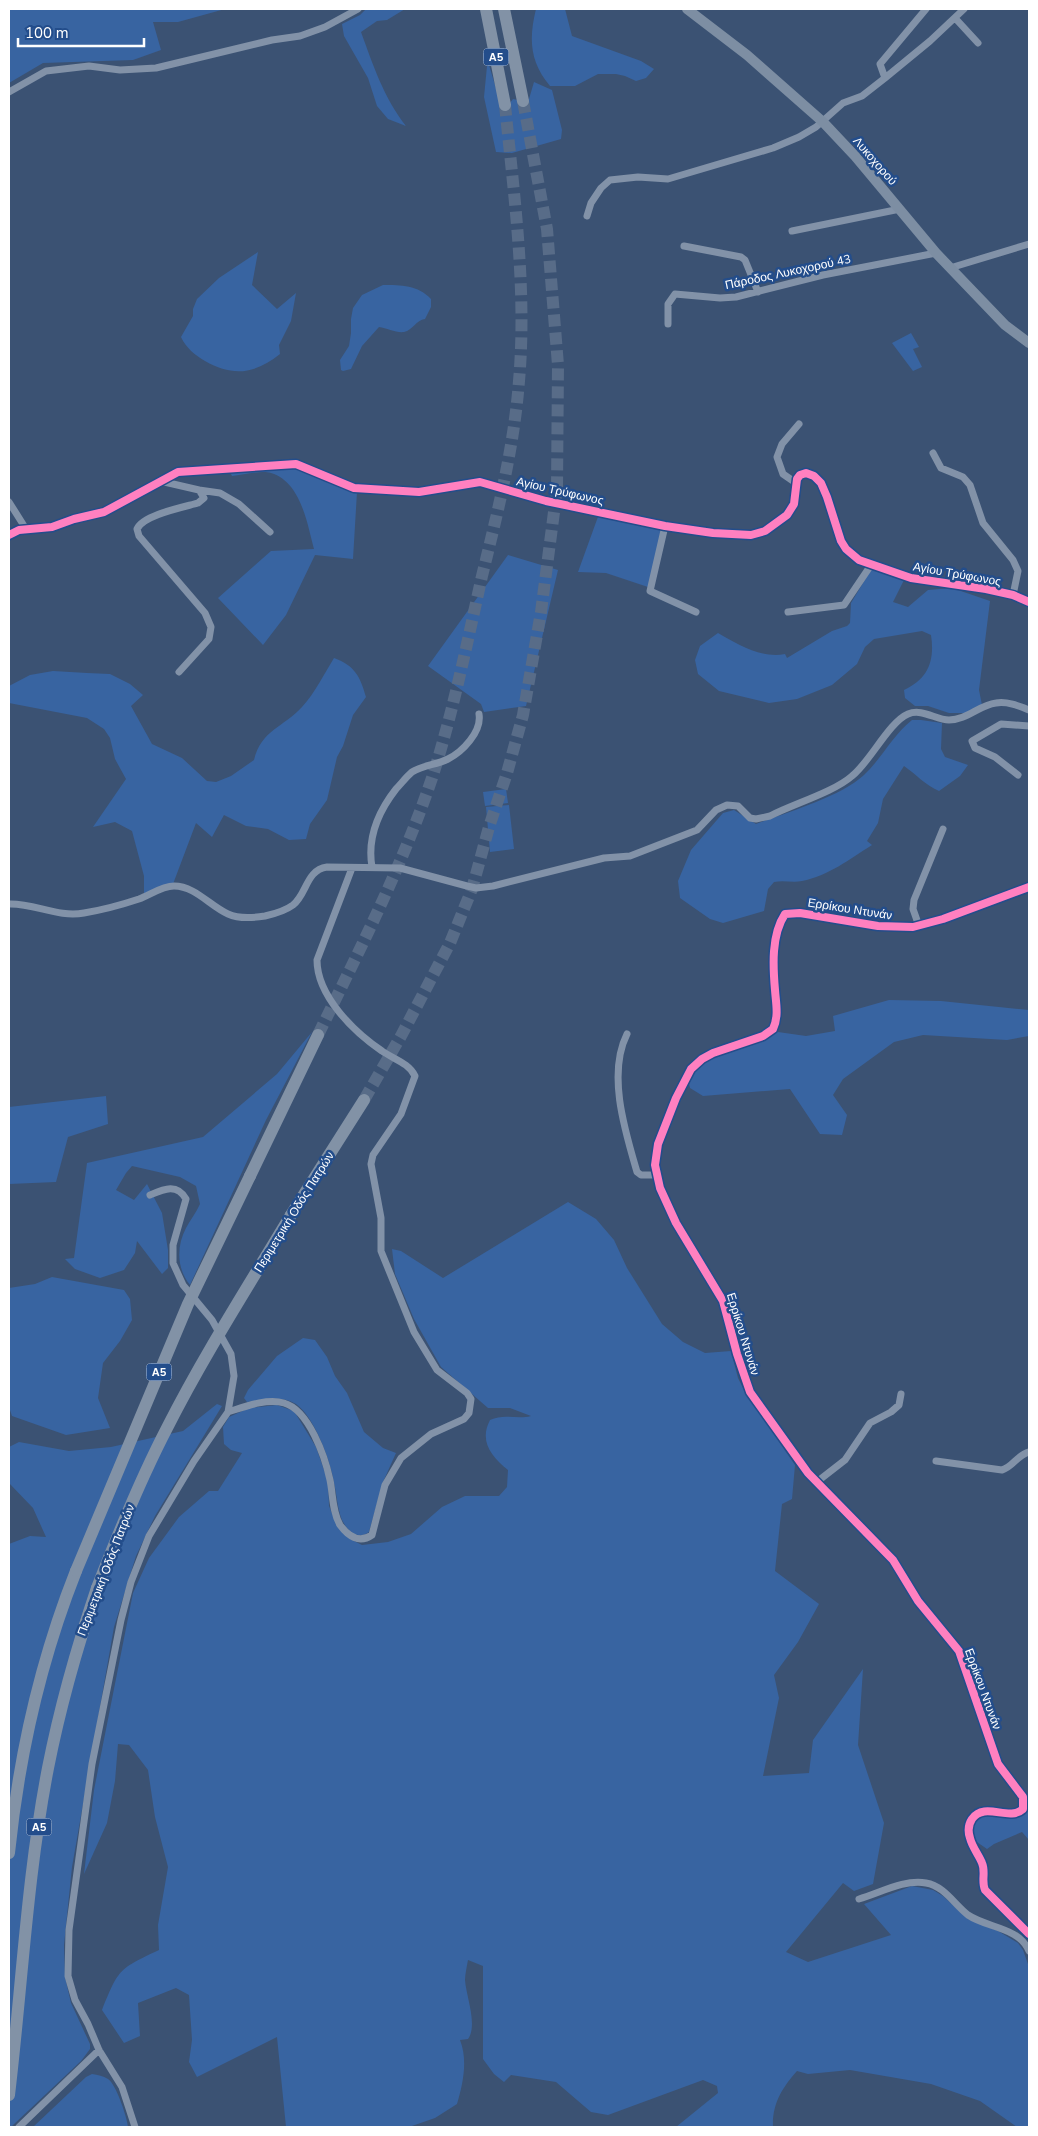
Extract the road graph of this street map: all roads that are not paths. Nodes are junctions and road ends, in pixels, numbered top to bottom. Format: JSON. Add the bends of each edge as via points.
{"nodes":[{"id":1,"x":358,"y":9,"type":"edge"},
{"id":2,"x":486,"y":9,"type":"edge"},
{"id":3,"x":504,"y":9,"type":"edge"},
{"id":4,"x":687,"y":9,"type":"edge"},
{"id":5,"x":926,"y":9,"type":"edge"},
{"id":6,"x":964,"y":9,"type":"edge"},
{"id":7,"x":955,"y":18,"type":"junction"},
{"id":8,"x":978,"y":43,"type":"dead end"},
{"id":9,"x":885,"y":78,"type":"junction"},
{"id":10,"x":9,"y":92,"type":"edge"},
{"id":11,"x":523,"y":100,"type":"tunnel mouth"},
{"id":12,"x":505,"y":105,"type":"tunnel mouth"},
{"id":13,"x":823,"y":122,"type":"junction"},
{"id":14,"x":900,"y":209,"type":"junction"},
{"id":15,"x":587,"y":216,"type":"dead end"},
{"id":16,"x":792,"y":231,"type":"dead end"},
{"id":17,"x":1029,"y":244,"type":"edge"},
{"id":18,"x":684,"y":246,"type":"dead end"},
{"id":19,"x":936,"y":253,"type":"junction"},
{"id":20,"x":950,"y":268,"type":"junction"},
{"id":21,"x":758,"y":292,"type":"junction"},
{"id":22,"x":668,"y":324,"type":"dead end"},
{"id":23,"x":1029,"y":343,"type":"edge"},
{"id":24,"x":800,"y":424,"type":"dead end"},
{"id":25,"x":933,"y":452,"type":"dead end"},
{"id":26,"x":160,"y":481,"type":"junction"},
{"id":27,"x":796,"y":483,"type":"junction"},
{"id":28,"x":199,"y":490,"type":"junction"},
{"id":29,"x":9,"y":502,"type":"edge"},
{"id":30,"x":665,"y":526,"type":"junction"},
{"id":31,"x":26,"y":529,"type":"junction"},
{"id":32,"x":270,"y":532,"type":"dead end"},
{"id":33,"x":9,"y":535,"type":"edge"},
{"id":34,"x":871,"y":565,"type":"junction"},
{"id":35,"x":1013,"y":595,"type":"junction"},
{"id":36,"x":1029,"y":602,"type":"edge"},
{"id":37,"x":696,"y":612,"type":"dead end"},
{"id":38,"x":788,"y":612,"type":"dead end"},
{"id":39,"x":179,"y":672,"type":"dead end"},
{"id":40,"x":1029,"y":710,"type":"edge"},
{"id":41,"x":479,"y":714,"type":"dead end"},
{"id":42,"x":1029,"y":726,"type":"edge"},
{"id":43,"x":1018,"y":775,"type":"dead end"},
{"id":44,"x":943,"y":829,"type":"dead end"},
{"id":45,"x":372,"y":867,"type":"junction"},
{"id":46,"x":352,"y":868,"type":"junction"},
{"id":47,"x":1029,"y":887,"type":"edge"},
{"id":48,"x":9,"y":904,"type":"edge"},
{"id":49,"x":919,"y":926,"type":"junction"},
{"id":50,"x":627,"y":1034,"type":"dead end"},
{"id":51,"x":318,"y":1036,"type":"tunnel mouth"},
{"id":52,"x":364,"y":1100,"type":"tunnel mouth"},
{"id":53,"x":656,"y":1176,"type":"junction"},
{"id":54,"x":150,"y":1195,"type":"dead end"},
{"id":55,"x":901,"y":1394,"type":"dead end"},
{"id":56,"x":228,"y":1412,"type":"junction"},
{"id":57,"x":1029,"y":1452,"type":"edge"},
{"id":58,"x":936,"y":1461,"type":"dead end"},
{"id":59,"x":818,"y":1481,"type":"junction"},
{"id":60,"x":9,"y":1853,"type":"edge"},
{"id":61,"x":859,"y":1899,"type":"dead end"},
{"id":62,"x":1029,"y":1934,"type":"edge"},
{"id":63,"x":1029,"y":1951,"type":"edge"},
{"id":64,"x":99,"y":2050,"type":"junction"},
{"id":65,"x":9,"y":2095,"type":"edge"},
{"id":66,"x":19,"y":2127,"type":"edge"},
{"id":67,"x":135,"y":2127,"type":"edge"}],
"edges":[{"from":1,"to":10,"type":"street","via":[[300,36],[156,68],[120,70],[89,66],[46,71]]},
{"from":2,"to":12,"type":"highway","number":"Α5"},
{"from":3,"to":11,"type":"highway","number":"Α5"},
{"from":4,"to":13,"type":"street","name":"Λυκοχορού","via":[[747,55]]},
{"from":5,"to":9,"type":"street","via":[[880,64]]},
{"from":6,"to":7,"type":"street"},
{"from":7,"to":8,"type":"street"},
{"from":7,"to":9,"type":"street"},
{"from":9,"to":13,"type":"street","via":[[862,96],[843,103]]},
{"from":13,"to":14,"type":"street","name":"Λυκοχορού"},
{"from":13,"to":15,"type":"street","via":[[773,148],[685,175],[668,179],[638,177],[610,180],[591,203]]},
{"from":14,"to":16,"type":"street"},
{"from":14,"to":19,"type":"street","name":"Λυκοχορού"},
{"from":17,"to":20,"type":"street"},
{"from":18,"to":21,"type":"street","via":[[741,257]]},
{"from":19,"to":20,"type":"street","name":"Λυκοχορού"},
{"from":19,"to":21,"type":"street","name":"Πάροδος Λυκοχορού 43","via":[[823,275]]},
{"from":20,"to":23,"type":"street","name":"Λυκοχορού","via":[[1005,325]]},
{"from":21,"to":22,"type":"street","name":"Πάροδος Λυκοχορού 43","via":[[726,298],[675,294],[668,304]]},
{"from":24,"to":27,"type":"street","via":[[782,444],[777,457],[783,474]]},
{"from":25,"to":35,"type":"street","via":[[941,468],[970,484],[983,523],[1013,560],[1018,571]]},
{"from":26,"to":28,"type":"street"},
{"from":26,"to":30,"type":"street","name":"Αγίου Τρύφωνος","via":[[178,472],[296,464],[354,488],[419,492],[480,482],[546,501]]},
{"from":26,"to":31,"type":"street","name":"Αγίου Τρύφωνος","via":[[104,512],[52,527]]},
{"from":27,"to":30,"type":"street","name":"Αγίου Τρύφωνος","via":[[791,510],[761,533],[728,534]]},
{"from":27,"to":34,"type":"street","name":"Αγίου Τρύφωνος","via":[[803,474],[816,478],[826,493],[841,541],[854,556]]},
{"from":28,"to":32,"type":"street","via":[[220,493],[239,504]]},
{"from":28,"to":39,"type":"street","via":[[204,498],[198,503],[148,519],[139,524],[137,531],[210,622],[209,639]]},
{"from":29,"to":31,"type":"street"},
{"from":30,"to":37,"type":"street","via":[[650,591]]},
{"from":31,"to":33,"type":"street","name":"Αγίου Τρύφωνος"},
{"from":34,"to":35,"type":"street","name":"Αγίου Τρύφωνος","via":[[922,580]]},
{"from":34,"to":38,"type":"street","via":[[844,605]]},
{"from":35,"to":36,"type":"street","name":"Αγίου Τρύφωνος"},
{"from":40,"to":45,"type":"street","via":[[1000,703],[949,720],[908,714],[856,773],[844,782],[763,819],[750,818],[738,806],[727,805],[716,810],[698,830],[630,856],[604,858],[483,888],[453,883],[405,868]]},
{"from":41,"to":45,"type":"street","via":[[476,730],[458,752],[411,773],[388,801],[374,831]]},
{"from":42,"to":43,"type":"street","via":[[1001,724],[972,741],[974,748],[994,757]]},
{"from":44,"to":49,"type":"street","via":[[914,900],[913,909]]},
{"from":45,"to":46,"type":"street"},
{"from":46,"to":48,"type":"street","via":[[322,868],[310,877],[292,906],[275,914],[254,917],[227,913],[188,889],[175,886],[76,914]]},
{"from":46,"to":56,"type":"street","via":[[317,960],[317,972],[338,1010],[381,1050],[412,1069],[415,1076],[401,1114],[371,1164],[381,1218],[381,1251],[414,1332],[437,1370],[467,1393],[471,1399],[470,1413],[431,1434],[402,1458],[385,1485],[372,1535],[358,1540],[340,1524],[319,1446],[294,1407],[283,1402],[252,1404]]},
{"from":47,"to":49,"type":"street","name":"Ερρίκου Ντυνάν"},
{"from":49,"to":53,"type":"street","name":"Ερρίκου Ντυνάν","via":[[878,926],[800,913],[785,914],[774,948],[777,1014],[773,1029],[763,1036],[708,1055],[691,1069],[660,1138],[655,1155]]},
{"from":50,"to":53,"type":"street","via":[[620,1046],[618,1078],[627,1138],[637,1172]]},
{"from":51,"to":60,"type":"highway","number":"Α5","bridge":true,"via":[[188,1304],[76,1571],[32,1704],[18,1778]]},
{"from":52,"to":65,"type":"highway","name":"Περιμετρική Οδός Πατρών","number":"Α5","bridge":true,"via":[[229,1317],[166,1429],[97,1588],[77,1648],[48,1768],[29,1898]]},
{"from":53,"to":59,"type":"street","name":"Ερρίκου Ντυνάν","via":[[676,1224],[723,1301],[750,1392],[803,1466]]},
{"from":54,"to":56,"type":"street","via":[[175,1188],[186,1199],[173,1245],[173,1263],[183,1285],[212,1320],[231,1354],[234,1376]]},
{"from":55,"to":59,"type":"street","via":[[899,1405],[870,1423],[845,1460]]},
{"from":56,"to":64,"type":"street","via":[[149,1536],[131,1582],[121,1620],[92,1764],[69,1930],[68,1976],[75,2000]]},
{"from":57,"to":58,"type":"street","via":[[1002,1470]]},
{"from":59,"to":62,"type":"street","name":"Ερρίκου Ντυνάν","via":[[893,1560],[918,1600],[950,1638],[964,1661],[998,1764],[1022,1794],[1025,1803],[1024,1809],[1017,1813],[978,1814],[969,1825],[970,1839],[982,1864],[985,1890]]},
{"from":61,"to":63,"type":"street","via":[[903,1884],[927,1883],[947,1894],[976,1919],[1015,1936]]},
{"from":64,"to":66,"type":"street"},
{"from":64,"to":67,"type":"street","via":[[122,2087]]}]}
